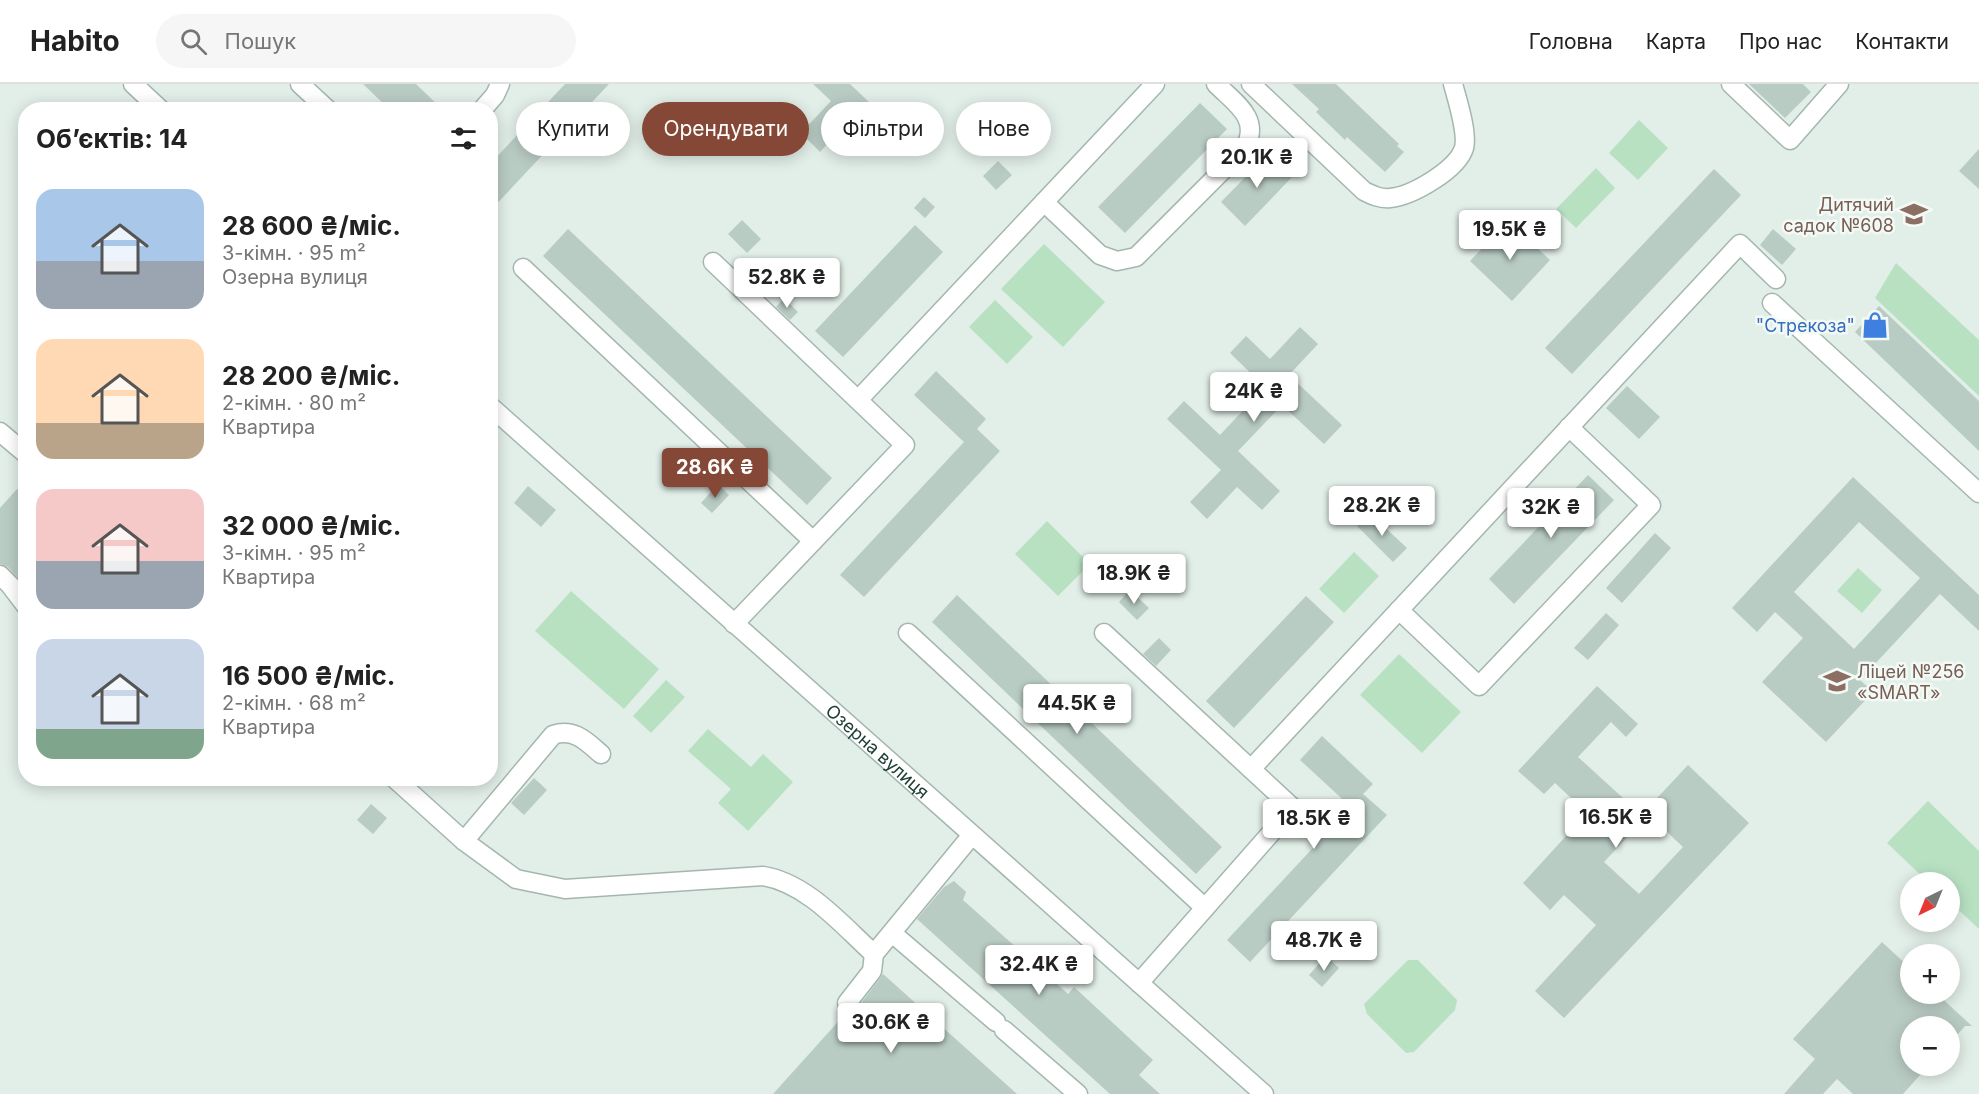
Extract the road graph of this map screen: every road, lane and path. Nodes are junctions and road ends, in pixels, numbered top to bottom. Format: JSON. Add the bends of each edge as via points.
{"nodes":[{"id":1,"x":133,"y":84,"type":"edge"},
{"id":2,"x":300,"y":84,"type":"edge"},
{"id":3,"x":500,"y":84,"type":"edge"},
{"id":4,"x":1155,"y":84,"type":"edge"},
{"id":5,"x":1216,"y":84,"type":"edge"},
{"id":6,"x":1251,"y":84,"type":"edge"},
{"id":7,"x":1453,"y":84,"type":"edge"},
{"id":8,"x":1731,"y":84,"type":"edge"},
{"id":9,"x":1839,"y":84,"type":"edge"},
{"id":10,"x":152,"y":102,"type":"edge"},
{"id":11,"x":319,"y":102,"type":"edge"},
{"id":12,"x":489,"y":102,"type":"edge"},
{"id":13,"x":1044,"y":202,"type":"junction"},
{"id":14,"x":713,"y":262,"type":"dead end"},
{"id":15,"x":523,"y":268,"type":"dead end"},
{"id":16,"x":1776,"y":279,"type":"dead end"},
{"id":17,"x":1772,"y":303,"type":"dead end"},
{"id":18,"x":858,"y":400,"type":"junction"},
{"id":19,"x":498,"y":413,"type":"edge"},
{"id":20,"x":1569,"y":427,"type":"junction"},
{"id":21,"x":0,"y":432,"type":"edge"},
{"id":22,"x":18,"y":447,"type":"edge"},
{"id":23,"x":1979,"y":493,"type":"edge"},
{"id":24,"x":813,"y":541,"type":"junction"},
{"id":25,"x":0,"y":576,"type":"edge"},
{"id":26,"x":18,"y":596,"type":"edge"},
{"id":27,"x":1399,"y":610,"type":"junction"},
{"id":28,"x":734,"y":624,"type":"junction"},
{"id":29,"x":909,"y":633,"type":"dead end"},
{"id":30,"x":1104,"y":633,"type":"dead end"},
{"id":31,"x":601,"y":754,"type":"dead end"},
{"id":32,"x":1251,"y":769,"type":"junction"},
{"id":33,"x":403,"y":786,"type":"edge"},
{"id":34,"x":972,"y":835,"type":"junction"},
{"id":35,"x":464,"y":841,"type":"junction"},
{"id":36,"x":1205,"y":908,"type":"junction"},
{"id":37,"x":892,"y":933,"type":"junction"},
{"id":38,"x":874,"y":954,"type":"junction"},
{"id":39,"x":1139,"y":983,"type":"junction"},
{"id":40,"x":847,"y":1003,"type":"dead end"},
{"id":41,"x":1078,"y":1094,"type":"edge"},
{"id":42,"x":1264,"y":1094,"type":"edge"}],
"edges":[{"from":1,"to":10,"type":"street"},
{"from":2,"to":11,"type":"street"},
{"from":3,"to":12,"type":"street"},
{"from":4,"to":13,"type":"street"},
{"from":5,"to":13,"type":"street","via":[[1245,113],[1250,140],[1136,257],[1118,261],[1100,255]]},
{"from":6,"to":7,"type":"street","via":[[1364,191],[1388,199],[1400,197],[1443,174],[1464,148]]},
{"from":8,"to":9,"type":"street","via":[[1790,140]]},
{"from":13,"to":18,"type":"street"},
{"from":14,"to":18,"type":"street"},
{"from":15,"to":24,"type":"street"},
{"from":16,"to":20,"type":"street","via":[[1740,244]]},
{"from":17,"to":23,"type":"street"},
{"from":18,"to":24,"type":"street","via":[[905,445]]},
{"from":19,"to":28,"type":"street","name":"Озерна вулиця"},
{"from":20,"to":27,"type":"street"},
{"from":20,"to":27,"type":"street","via":[[1651,505],[1479,686]]},
{"from":21,"to":22,"type":"street"},
{"from":24,"to":28,"type":"street"},
{"from":25,"to":26,"type":"street"},
{"from":27,"to":32,"type":"street"},
{"from":28,"to":34,"type":"street","name":"Озерна вулиця"},
{"from":29,"to":36,"type":"street"},
{"from":30,"to":32,"type":"street"},
{"from":31,"to":35,"type":"street","via":[[580,736],[563,732],[553,735]]},
{"from":32,"to":36,"type":"street","via":[[1293,808]]},
{"from":33,"to":35,"type":"street"},
{"from":34,"to":37,"type":"street"},
{"from":34,"to":39,"type":"street","name":"Озерна вулиця"},
{"from":35,"to":38,"type":"street","via":[[516,879],[565,889],[776,878],[804,892]]},
{"from":36,"to":39,"type":"street"},
{"from":37,"to":38,"type":"street"},
{"from":37,"to":41,"type":"street"},
{"from":38,"to":40,"type":"street","via":[[872,971]]},
{"from":39,"to":42,"type":"street","name":"Озерна вулиця"}]}
